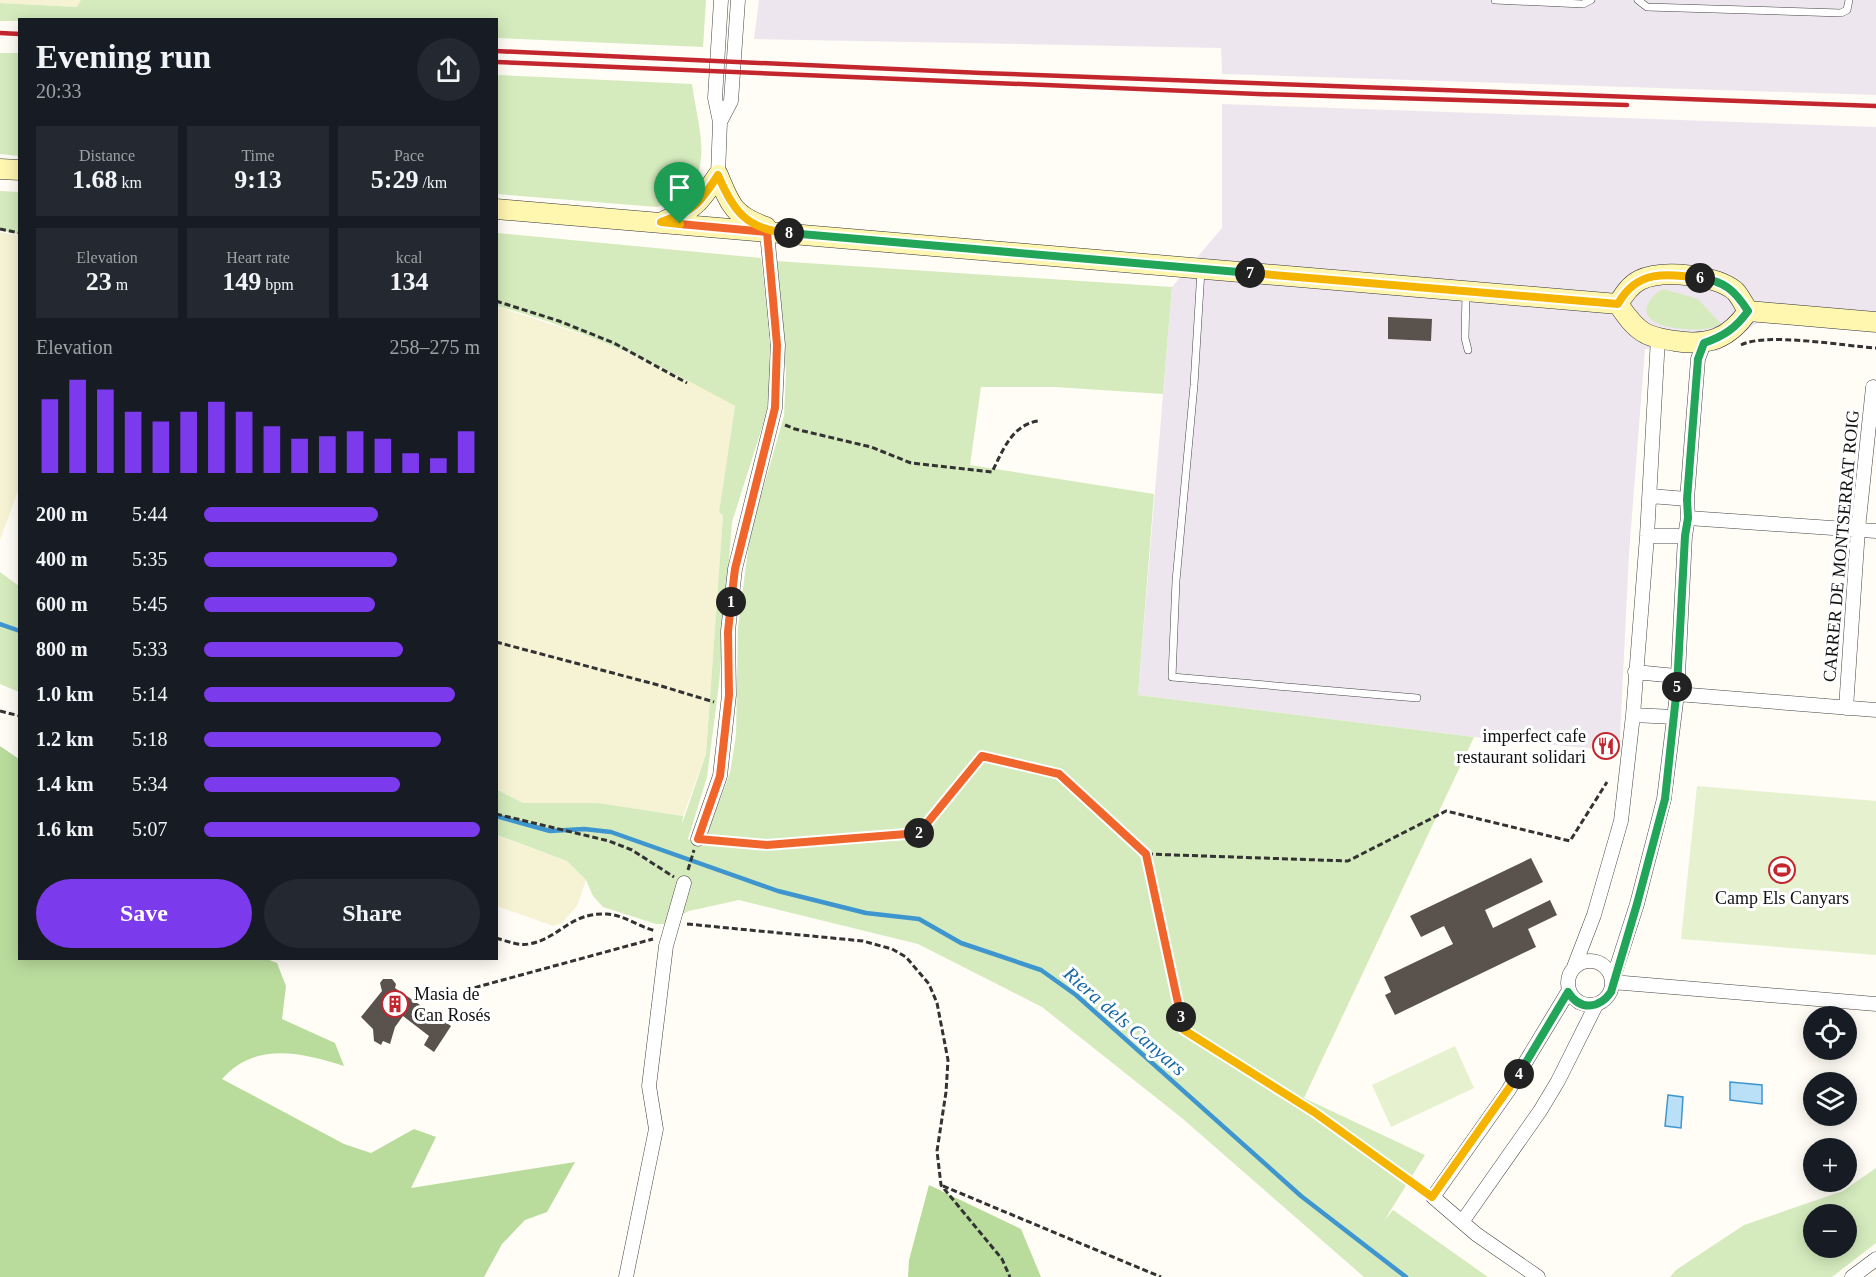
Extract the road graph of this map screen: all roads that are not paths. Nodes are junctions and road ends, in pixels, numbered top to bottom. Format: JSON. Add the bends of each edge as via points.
{"nodes":[{"id":1,"x":721,"y":0,"type":"edge"},
{"id":2,"x":738,"y":0,"type":"edge"},
{"id":3,"x":1495,"y":0,"type":"edge"},
{"id":4,"x":1591,"y":0,"type":"edge"},
{"id":5,"x":1638,"y":0,"type":"edge"},
{"id":6,"x":1850,"y":0,"type":"edge"},
{"id":7,"x":720,"y":122,"type":"junction"},
{"id":8,"x":0,"y":169,"type":"edge"},
{"id":9,"x":18,"y":170,"type":"edge"},
{"id":10,"x":718,"y":175,"type":"junction"},
{"id":11,"x":498,"y":209,"type":"edge"},
{"id":12,"x":661,"y":222,"type":"junction"},
{"id":13,"x":774,"y":233,"type":"junction"},
{"id":14,"x":1201,"y":268,"type":"junction"},
{"id":15,"x":1467,"y":291,"type":"junction"},
{"id":16,"x":1618,"y":304,"type":"junction"},
{"id":17,"x":1748,"y":311,"type":"junction"},
{"id":18,"x":1876,"y":322,"type":"edge"},
{"id":19,"x":1658,"y":338,"type":"junction"},
{"id":20,"x":1704,"y":343,"type":"junction"},
{"id":21,"x":1468,"y":350,"type":"dead end"},
{"id":22,"x":1873,"y":387,"type":"dead end"},
{"id":23,"x":1650,"y":496,"type":"junction"},
{"id":24,"x":1687,"y":499,"type":"junction"},
{"id":25,"x":1688,"y":518,"type":"junction"},
{"id":26,"x":1858,"y":529,"type":"junction"},
{"id":27,"x":1876,"y":531,"type":"edge"},
{"id":28,"x":1647,"y":536,"type":"junction"},
{"id":29,"x":1685,"y":536,"type":"junction"},
{"id":30,"x":1635,"y":672,"type":"junction"},
{"id":31,"x":1676,"y":676,"type":"junction"},
{"id":32,"x":1677,"y":694,"type":"junction"},
{"id":33,"x":1417,"y":698,"type":"dead end"},
{"id":34,"x":1846,"y":708,"type":"junction"},
{"id":35,"x":1876,"y":710,"type":"edge"},
{"id":36,"x":1633,"y":715,"type":"junction"},
{"id":37,"x":1674,"y":717,"type":"junction"},
{"id":38,"x":698,"y":839,"type":"road end"},
{"id":39,"x":684,"y":883,"type":"road end"},
{"id":40,"x":1574,"y":967,"type":"junction"},
{"id":41,"x":1612,"y":981,"type":"junction"},
{"id":42,"x":1568,"y":992,"type":"junction"},
{"id":43,"x":1876,"y":1004,"type":"edge"},
{"id":44,"x":1596,"y":1005,"type":"junction"},
{"id":45,"x":1462,"y":1222,"type":"junction"},
{"id":46,"x":1876,"y":1258,"type":"edge"},
{"id":47,"x":626,"y":1277,"type":"edge"},
{"id":48,"x":1538,"y":1277,"type":"edge"},
{"id":49,"x":1852,"y":1277,"type":"edge"}],
"edges":[{"from":1,"to":7,"type":"street","via":[[715,98]]},
{"from":2,"to":7,"type":"street","via":[[731,101]]},
{"from":3,"to":4,"type":"lane","via":[[1583,4]]},
{"from":5,"to":6,"type":"lane","via":[[1647,7],[1841,13],[1847,10]]},
{"from":7,"to":10,"type":"street"},
{"from":8,"to":9,"type":"street"},
{"from":10,"to":12,"type":"street","via":[[702,199],[684,214]]},
{"from":10,"to":13,"type":"street","via":[[728,200],[744,220]]},
{"from":11,"to":12,"type":"street"},
{"from":12,"to":13,"type":"street"},
{"from":13,"to":14,"type":"street"},
{"from":13,"to":38,"type":"street","via":[[775,408],[735,569],[720,776]]},
{"from":14,"to":15,"type":"street"},
{"from":14,"to":33,"type":"lane","via":[[1172,677]]},
{"from":15,"to":16,"type":"street"},
{"from":15,"to":21,"type":"lane"},
{"from":16,"to":17,"type":"street","via":[[1625,291],[1640,280],[1679,275],[1712,279],[1736,292]]},
{"from":16,"to":19,"type":"street","via":[[1630,322]]},
{"from":17,"to":18,"type":"street"},
{"from":17,"to":20,"type":"street","via":[[1724,336]]},
{"from":19,"to":20,"type":"street"},
{"from":19,"to":23,"type":"street"},
{"from":20,"to":24,"type":"street","via":[[1698,359]]},
{"from":22,"to":26,"type":"street","name":"CARRER DE MONTSERRAT ROIG"},
{"from":23,"to":24,"type":"street"},
{"from":23,"to":28,"type":"street"},
{"from":24,"to":25,"type":"street"},
{"from":25,"to":26,"type":"street"},
{"from":25,"to":29,"type":"street"},
{"from":26,"to":27,"type":"street"},
{"from":26,"to":34,"type":"street","name":"CARRER DE MONTSERRAT ROIG"},
{"from":28,"to":29,"type":"street"},
{"from":28,"to":30,"type":"street"},
{"from":29,"to":31,"type":"street"},
{"from":30,"to":31,"type":"street"},
{"from":30,"to":36,"type":"street"},
{"from":31,"to":32,"type":"street"},
{"from":32,"to":34,"type":"street"},
{"from":32,"to":37,"type":"street"},
{"from":34,"to":35,"type":"street"},
{"from":36,"to":37,"type":"street"},
{"from":36,"to":40,"type":"street","via":[[1621,822]]},
{"from":37,"to":41,"type":"street","via":[[1665,799]]},
{"from":39,"to":47,"type":"street","via":[[669,935],[649,1086],[656,1129]]},
{"from":40,"to":41,"type":"street","via":[[1583,962],[1602,964]]},
{"from":40,"to":42,"type":"street","via":[[1567,979]]},
{"from":41,"to":43,"type":"street"},
{"from":41,"to":44,"type":"street","via":[[1611,992]]},
{"from":42,"to":44,"type":"street","via":[[1580,1004]]},
{"from":42,"to":45,"type":"street","via":[[1508,1091],[1432,1197]]},
{"from":44,"to":45,"type":"street","via":[[1540,1111]]},
{"from":45,"to":48,"type":"street"},
{"from":46,"to":49,"type":"street"}]}
